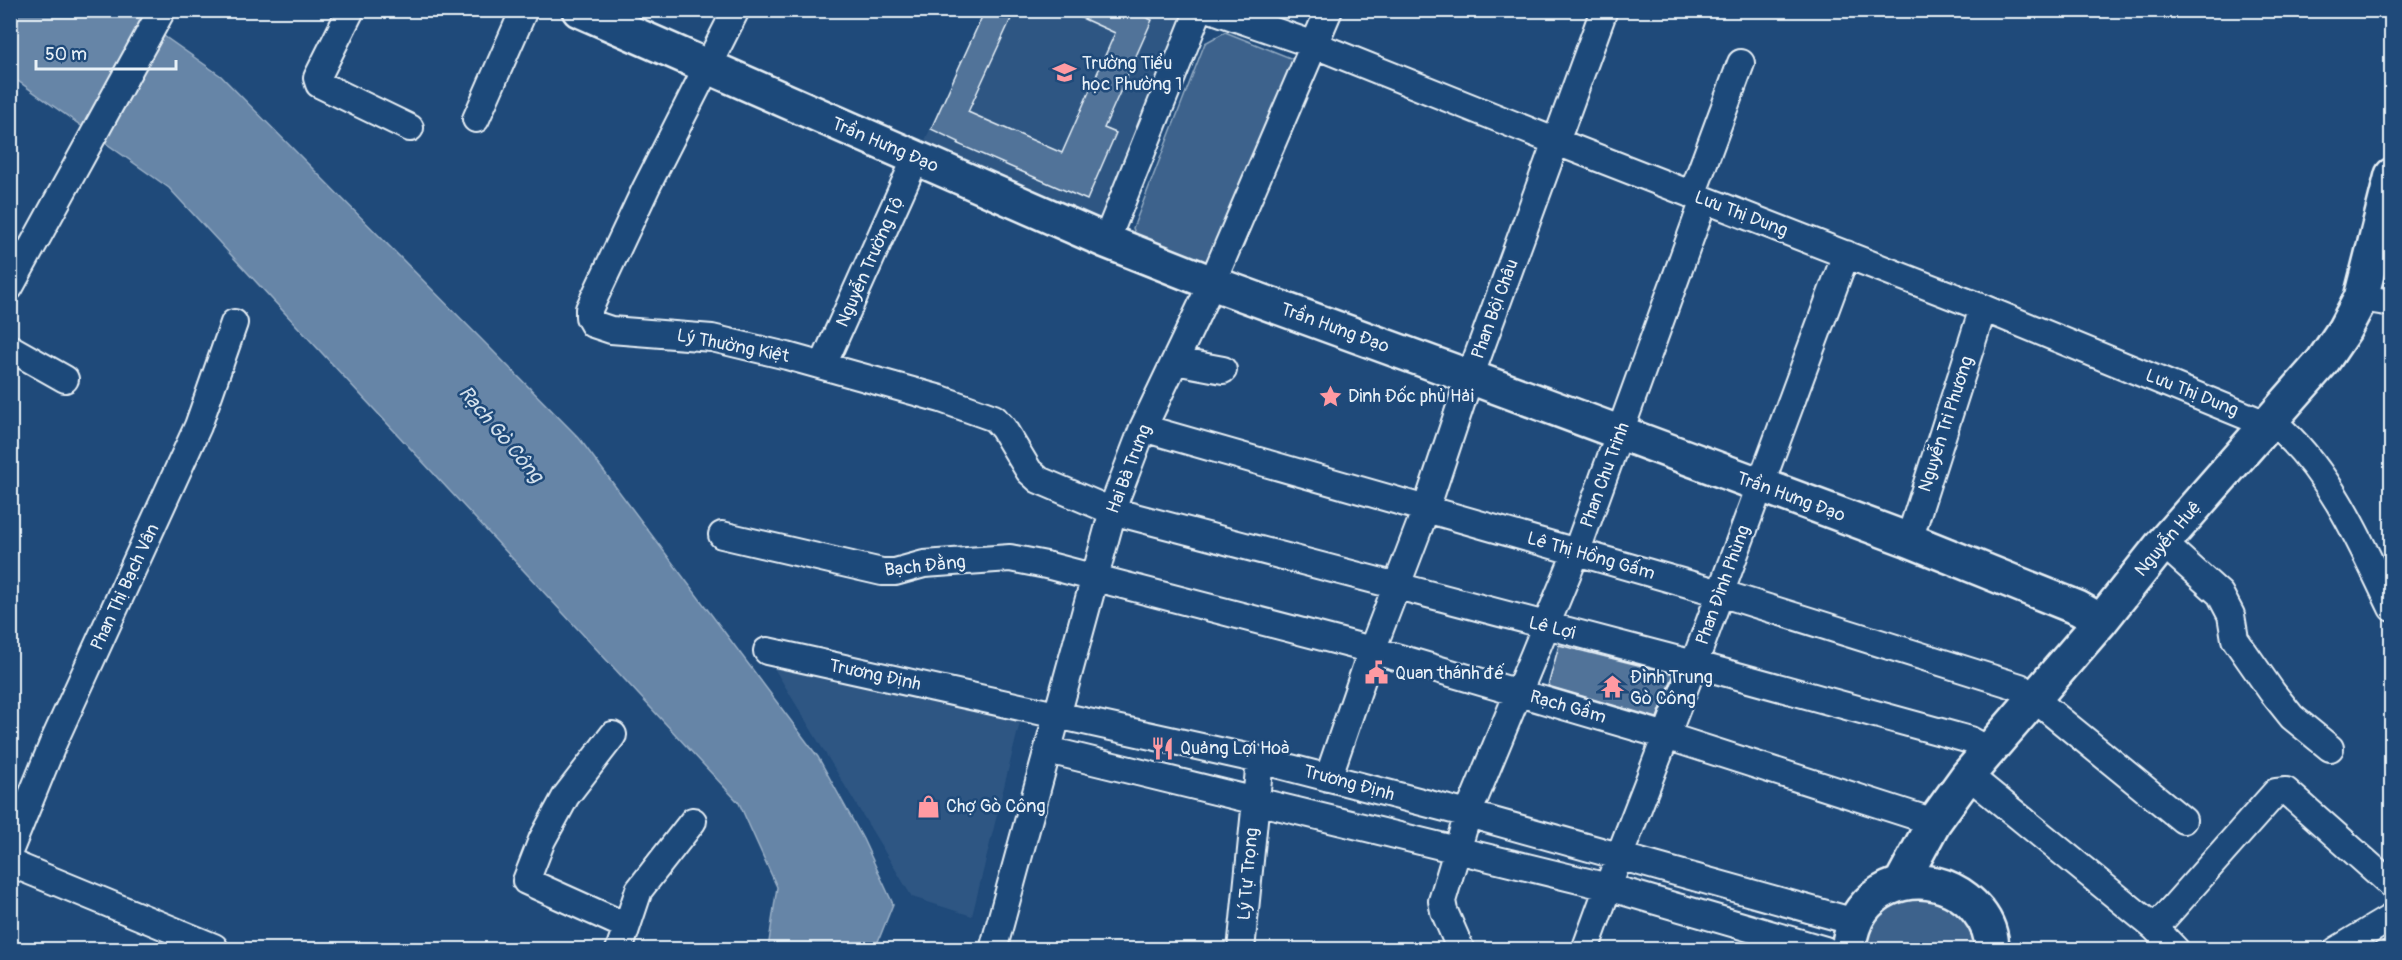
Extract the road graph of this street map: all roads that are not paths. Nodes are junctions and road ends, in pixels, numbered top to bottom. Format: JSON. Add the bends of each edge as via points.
{"nodes":[{"id":1,"x":162,"y":10,"type":"edge"},
{"id":2,"x":351,"y":10,"type":"edge"},
{"id":3,"x":524,"y":10,"type":"edge"},
{"id":4,"x":579,"y":10,"type":"edge"},
{"id":5,"x":736,"y":10,"type":"edge"},
{"id":6,"x":1199,"y":10,"type":"edge"},
{"id":7,"x":1213,"y":10,"type":"edge"},
{"id":8,"x":1329,"y":10,"type":"edge"},
{"id":9,"x":1604,"y":10,"type":"edge"},
{"id":10,"x":1315,"y":45,"type":"junction"},
{"id":11,"x":1741,"y":63,"type":"dead end"},
{"id":12,"x":708,"y":68,"type":"junction"},
{"id":13,"x":476,"y":119,"type":"dead end"},
{"id":14,"x":410,"y":128,"type":"dead end"},
{"id":15,"x":1557,"y":142,"type":"junction"},
{"id":16,"x":916,"y":158,"type":"junction"},
{"id":17,"x":2391,"y":175,"type":"edge"},
{"id":18,"x":1698,"y":198,"type":"junction"},
{"id":19,"x":1106,"y":241,"type":"junction"},
{"id":20,"x":1846,"y":254,"type":"junction"},
{"id":21,"x":1212,"y":283,"type":"junction"},
{"id":22,"x":10,"y":287,"type":"edge"},
{"id":23,"x":2376,"y":300,"type":"edge"},
{"id":24,"x":1983,"y":308,"type":"junction"},
{"id":25,"x":234,"y":323,"type":"dead end"},
{"id":26,"x":10,"y":348,"type":"edge"},
{"id":27,"x":1175,"y":361,"type":"junction"},
{"id":28,"x":823,"y":365,"type":"junction"},
{"id":29,"x":1223,"y":370,"type":"dead end"},
{"id":30,"x":1470,"y":377,"type":"junction"},
{"id":31,"x":65,"y":379,"type":"dead end"},
{"id":32,"x":2266,"y":423,"type":"junction"},
{"id":33,"x":1143,"y":428,"type":"junction"},
{"id":34,"x":1620,"y":434,"type":"junction"},
{"id":35,"x":1759,"y":484,"type":"junction"},
{"id":36,"x":1426,"y":509,"type":"junction"},
{"id":37,"x":1112,"y":511,"type":"junction"},
{"id":38,"x":722,"y":535,"type":"dead end"},
{"id":39,"x":1909,"y":540,"type":"junction"},
{"id":40,"x":2163,"y":543,"type":"junction"},
{"id":41,"x":1576,"y":552,"type":"junction"},
{"id":42,"x":1093,"y":578,"type":"junction"},
{"id":43,"x":1396,"y":586,"type":"junction"},
{"id":44,"x":1720,"y":594,"type":"junction"},
{"id":45,"x":2391,"y":608,"type":"edge"},
{"id":46,"x":2101,"y":621,"type":"junction"},
{"id":47,"x":1545,"y":626,"type":"junction"},
{"id":48,"x":1372,"y":650,"type":"junction"},
{"id":49,"x":767,"y":651,"type":"dead end"},
{"id":50,"x":1694,"y":664,"type":"junction"},
{"id":51,"x":1519,"y":694,"type":"junction"},
{"id":52,"x":2033,"y":698,"type":"junction"},
{"id":53,"x":1056,"y":714,"type":"junction"},
{"id":54,"x":613,"y":735,"type":"dead end"},
{"id":55,"x":1666,"y":736,"type":"junction"},
{"id":56,"x":2330,"y":748,"type":"dead end"},
{"id":57,"x":1048,"y":750,"type":"junction"},
{"id":58,"x":1990,"y":751,"type":"junction"},
{"id":59,"x":1260,"y":760,"type":"junction"},
{"id":60,"x":1968,"y":775,"type":"junction"},
{"id":61,"x":1328,"y":778,"type":"junction"},
{"id":62,"x":1256,"y":799,"type":"junction"},
{"id":63,"x":1468,"y":814,"type":"junction"},
{"id":64,"x":2183,"y":820,"type":"dead end"},
{"id":65,"x":693,"y":821,"type":"dead end"},
{"id":66,"x":1934,"y":822,"type":"junction"},
{"id":67,"x":10,"y":849,"type":"edge"},
{"id":68,"x":1455,"y":850,"type":"junction"},
{"id":69,"x":1619,"y":857,"type":"junction"},
{"id":70,"x":10,"y":863,"type":"edge"},
{"id":71,"x":1901,"y":884,"type":"junction"},
{"id":72,"x":2391,"y":885,"type":"edge"},
{"id":73,"x":1608,"y":887,"type":"junction"},
{"id":74,"x":2391,"y":917,"type":"edge"},
{"id":75,"x":2155,"y":928,"type":"junction"},
{"id":76,"x":1852,"y":936,"type":"edge"},
{"id":77,"x":622,"y":938,"type":"edge"},
{"id":78,"x":214,"y":947,"type":"dead end"},
{"id":79,"x":993,"y":950,"type":"edge"},
{"id":80,"x":1241,"y":950,"type":"edge"},
{"id":81,"x":1461,"y":950,"type":"edge"},
{"id":82,"x":1585,"y":950,"type":"edge"},
{"id":83,"x":1825,"y":950,"type":"edge"},
{"id":84,"x":1992,"y":950,"type":"edge"},
{"id":85,"x":2176,"y":950,"type":"edge"},
{"id":86,"x":2337,"y":950,"type":"edge"}],
"edges":[{"from":1,"to":22,"type":"street"},
{"from":2,"to":14,"type":"street","via":[[317,78],[319,84]]},
{"from":3,"to":13,"type":"street"},
{"from":4,"to":12,"type":"main road","name":"Trần Hưng Đạo"},
{"from":5,"to":12,"type":"street"},
{"from":6,"to":19,"type":"street"},
{"from":7,"to":10,"type":"street","name":"Lưu Thị Dung"},
{"from":8,"to":10,"type":"street","name":"Hai Bà Trưng"},
{"from":9,"to":15,"type":"street","name":"Phan Bội Châu"},
{"from":10,"to":15,"type":"street","name":"Lưu Thị Dung"},
{"from":10,"to":21,"type":"street","name":"Hai Bà Trưng"},
{"from":11,"to":18,"type":"street","name":"Phan Chu Trinh"},
{"from":12,"to":16,"type":"main road","name":"Trần Hưng Đạo"},
{"from":12,"to":28,"type":"street","name":"Lý Thường Kiệt","via":[[646,188],[589,309],[589,317],[600,327],[611,330],[712,338]]},
{"from":15,"to":18,"type":"street","name":"Lưu Thị Dung"},
{"from":15,"to":30,"type":"street","name":"Phan Bội Châu"},
{"from":16,"to":19,"type":"main road","name":"Trần Hưng Đạo"},
{"from":16,"to":28,"type":"street","name":"Nguyễn Trường Tộ"},
{"from":17,"to":23,"type":"main road","name":"Nguyễn Huệ"},
{"from":18,"to":20,"type":"street","name":"Lưu Thị Dung"},
{"from":18,"to":34,"type":"street","name":"Phan Chu Trinh"},
{"from":19,"to":21,"type":"main road","name":"Trần Hưng Đạo"},
{"from":20,"to":24,"type":"street","name":"Lưu Thị Dung"},
{"from":20,"to":35,"type":"street","name":"Phan Đình Phùng"},
{"from":21,"to":27,"type":"street","name":"Hai Bà Trưng"},
{"from":21,"to":30,"type":"main road","name":"Trần Hưng Đạo"},
{"from":23,"to":32,"type":"main road","name":"Nguyễn Huệ","via":[[2344,330],[2323,361]]},
{"from":24,"to":32,"type":"street","name":"Lưu Thị Dung"},
{"from":24,"to":39,"type":"street","name":"Nguyễn Tri Phương"},
{"from":25,"to":67,"type":"street","name":"Phan Thị Bạch Vân","via":[[198,426],[54,741]]},
{"from":26,"to":31,"type":"street"},
{"from":27,"to":29,"type":"street"},
{"from":27,"to":33,"type":"street","name":"Hai Bà Trưng"},
{"from":28,"to":37,"type":"street","name":"Lý Thường Kiệt","via":[[994,418],[1039,480]]},
{"from":30,"to":34,"type":"main road","name":"Trần Hưng Đạo"},
{"from":30,"to":36,"type":"street","name":"Phan Bội Châu"},
{"from":32,"to":40,"type":"main road","name":"Nguyễn Huệ"},
{"from":32,"to":45,"type":"street","name":"Lưu Thị Dung","via":[[2283,430],[2296,443],[2328,485]]},
{"from":33,"to":36,"type":"street","name":"Lê Thị Hồng Gấm"},
{"from":33,"to":37,"type":"street","name":"Hai Bà Trưng"},
{"from":34,"to":35,"type":"main road","name":"Trần Hưng Đạo"},
{"from":34,"to":41,"type":"street","name":"Phan Chu Trinh"},
{"from":35,"to":39,"type":"main road","name":"Trần Hưng Đạo"},
{"from":35,"to":44,"type":"street","name":"Phan Đình Phùng"},
{"from":36,"to":41,"type":"street","name":"Lê Thị Hồng Gấm"},
{"from":36,"to":43,"type":"street","name":"Phan Bội Châu"},
{"from":37,"to":42,"type":"street","name":"Hai Bà Trưng"},
{"from":37,"to":43,"type":"street","name":"Lê Lợi"},
{"from":38,"to":42,"type":"street","name":"Bạch Đằng","via":[[882,572],[924,564],[1010,558]]},
{"from":39,"to":46,"type":"main road","name":"Trần Hưng Đạo","via":[[2078,608]]},
{"from":40,"to":46,"type":"main road","name":"Nguyễn Huệ"},
{"from":40,"to":56,"type":"street","via":[[2220,594],[2231,615],[2235,639],[2272,692],[2292,717]]},
{"from":41,"to":44,"type":"street","name":"Lê Thị Hồng Gấm"},
{"from":41,"to":47,"type":"street","name":"Phan Chu Trinh"},
{"from":42,"to":48,"type":"street","name":"Rạch Gầm"},
{"from":42,"to":53,"type":"street","name":"Hai Bà Trưng"},
{"from":43,"to":47,"type":"street","name":"Lê Lợi"},
{"from":43,"to":48,"type":"street","name":"Phan Bội Châu"},
{"from":44,"to":50,"type":"street","name":"Phan Đình Phùng"},
{"from":44,"to":52,"type":"street","name":"Lê Thị Hồng Gấm","via":[[2020,687]]},
{"from":46,"to":52,"type":"main road","name":"Nguyễn Huệ"},
{"from":47,"to":50,"type":"street","name":"Lê Lợi"},
{"from":47,"to":51,"type":"street","name":"Phan Chu Trinh"},
{"from":48,"to":51,"type":"street","name":"Rạch Gầm"},
{"from":48,"to":61,"type":"street","name":"Phan Bội Châu"},
{"from":49,"to":53,"type":"street","name":"Trương Định"},
{"from":50,"to":55,"type":"street","name":"Phan Đình Phùng"},
{"from":50,"to":58,"type":"street","name":"Lê Lợi","via":[[1970,740]]},
{"from":51,"to":55,"type":"street","name":"Rạch Gầm"},
{"from":51,"to":63,"type":"street","name":"Phan Chu Trinh"},
{"from":52,"to":58,"type":"main road","name":"Nguyễn Huệ"},
{"from":52,"to":64,"type":"street","name":"Lê Thị Hồng Gấm"},
{"from":53,"to":57,"type":"street","name":"Hai Bà Trưng"},
{"from":53,"to":59,"type":"street","name":"Trương Định"},
{"from":54,"to":77,"type":"street","via":[[566,796],[526,881]]},
{"from":55,"to":66,"type":"street","name":"Rạch Gầm"},
{"from":55,"to":69,"type":"street","name":"Phan Đình Phùng"},
{"from":57,"to":62,"type":"street"},
{"from":57,"to":79,"type":"street","name":"Hai Bà Trưng"},
{"from":58,"to":60,"type":"main road","name":"Nguyễn Huệ"},
{"from":59,"to":61,"type":"street","name":"Trương Định"},
{"from":59,"to":62,"type":"street","name":"Lý Tự Trọng"},
{"from":60,"to":66,"type":"main road","name":"Nguyễn Huệ"},
{"from":60,"to":75,"type":"street"},
{"from":61,"to":63,"type":"street","name":"Trương Định"},
{"from":62,"to":68,"type":"street"},
{"from":62,"to":80,"type":"street","name":"Lý Tự Trọng"},
{"from":63,"to":68,"type":"street","name":"Phan Chu Trinh"},
{"from":63,"to":69,"type":"street","name":"Trương Định"},
{"from":65,"to":77,"type":"street","via":[[639,890]]},
{"from":66,"to":71,"type":"main road","name":"Nguyễn Huệ"},
{"from":68,"to":73,"type":"street"},
{"from":68,"to":81,"type":"street","name":"Phan Chu Trinh","via":[[1442,902]]},
{"from":69,"to":73,"type":"street","name":"Phan Đình Phùng"},
{"from":69,"to":76,"type":"street","name":"Trương Định"},
{"from":70,"to":78,"type":"street"},
{"from":71,"to":76,"type":"main road","via":[[1879,894],[1862,910]]},
{"from":71,"to":84,"type":"main road","via":[[1925,881],[1949,887],[1969,900],[1984,919]]},
{"from":72,"to":75,"type":"street","via":[[2286,791],[2280,790]]},
{"from":73,"to":82,"type":"street","name":"Phan Đình Phùng"},
{"from":73,"to":83,"type":"street"},
{"from":74,"to":86,"type":"street"},
{"from":75,"to":85,"type":"street"}]}
